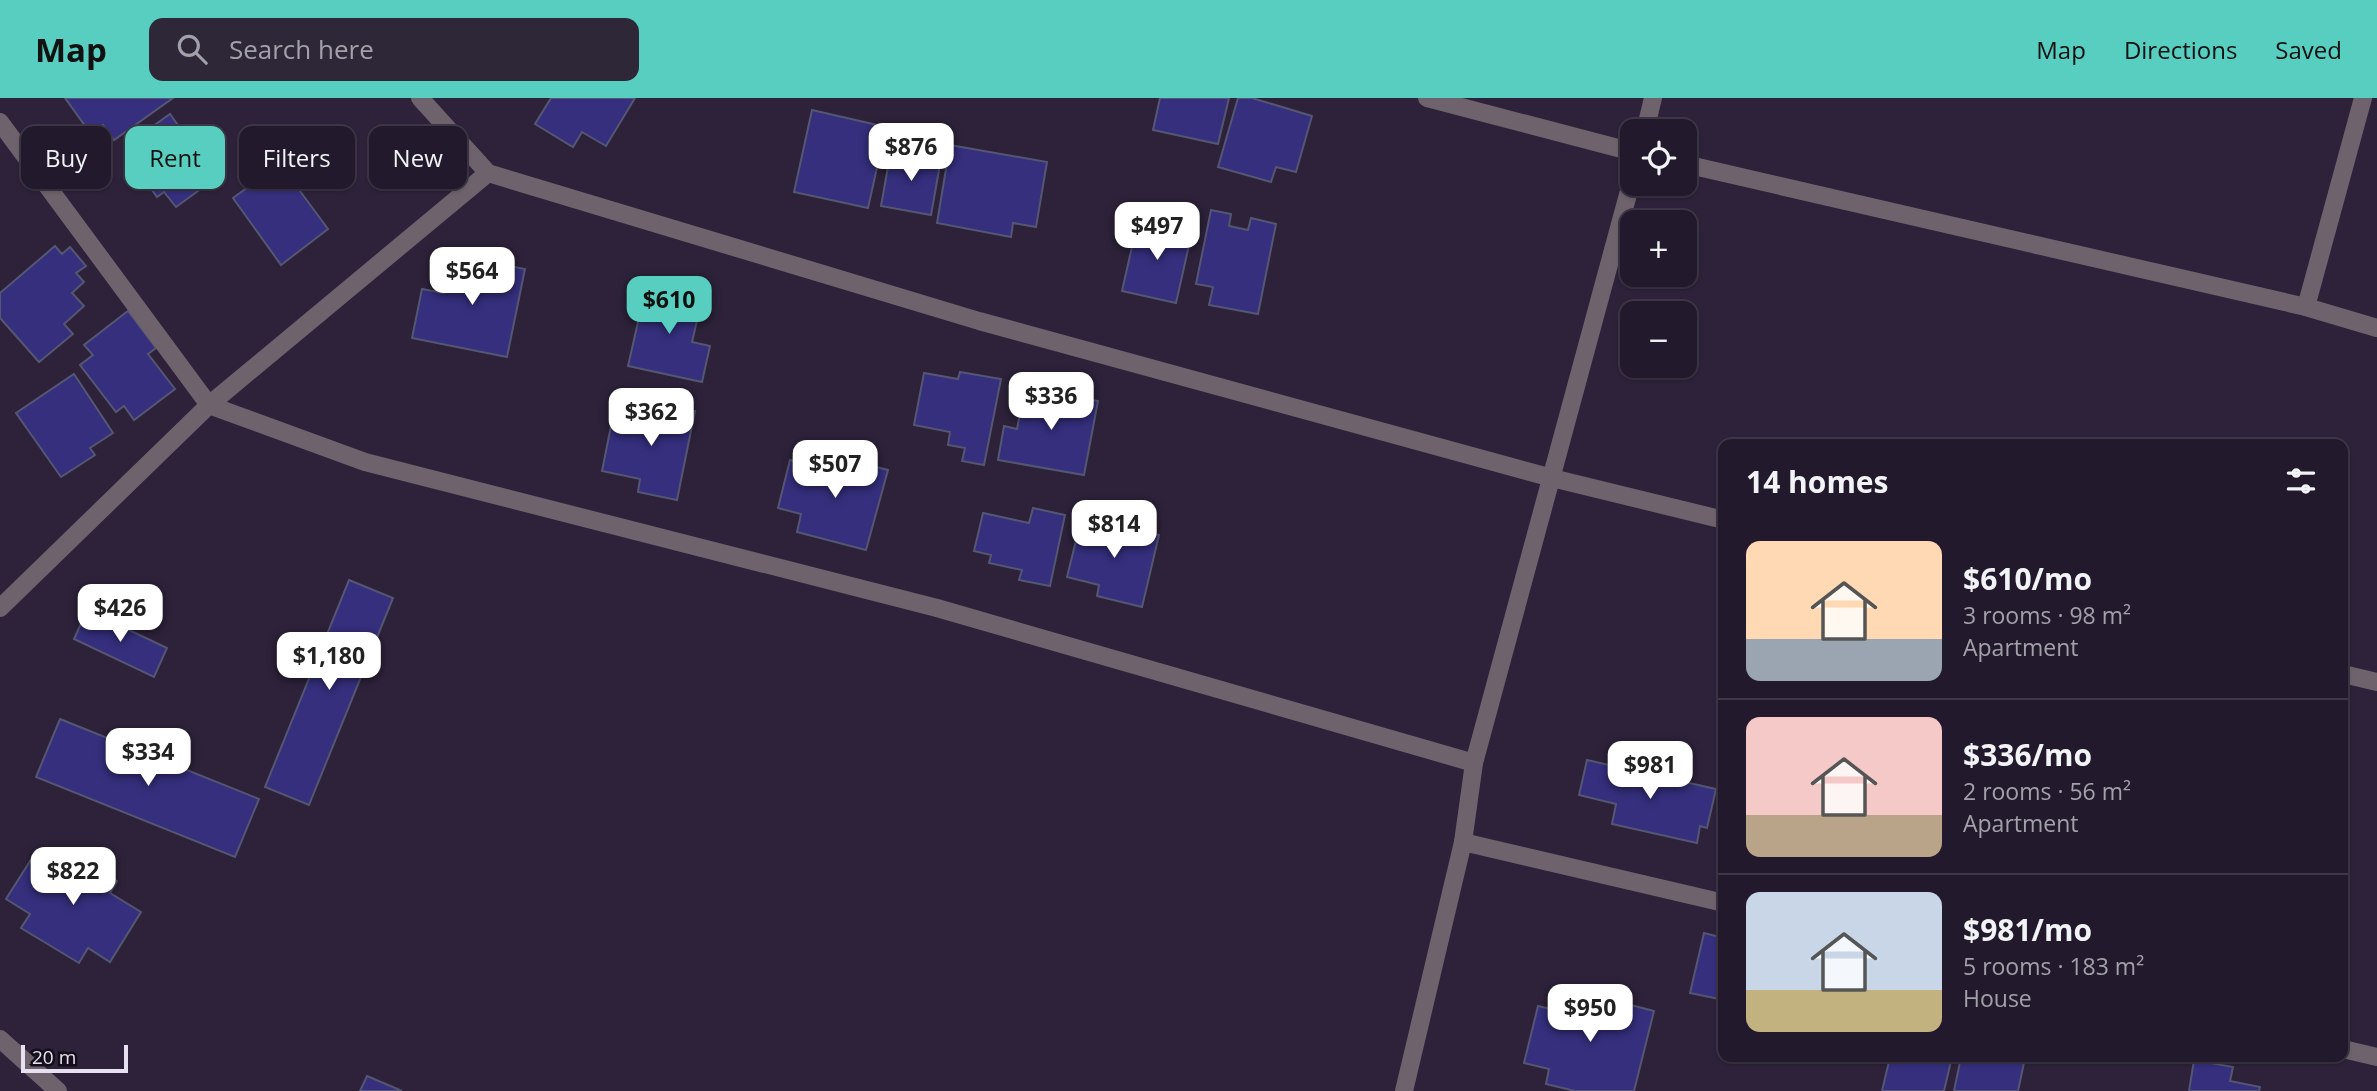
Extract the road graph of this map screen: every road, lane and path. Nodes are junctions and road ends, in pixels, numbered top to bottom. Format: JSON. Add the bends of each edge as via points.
{"nodes":[{"id":1,"x":420,"y":98,"type":"edge"},
{"id":2,"x":1427,"y":98,"type":"edge"},
{"id":3,"x":1653,"y":98,"type":"edge"},
{"id":4,"x":2363,"y":98,"type":"edge"},
{"id":5,"x":1648,"y":119,"type":"edge"},
{"id":6,"x":0,"y":121,"type":"edge"},
{"id":7,"x":1620,"y":149,"type":"edge"},
{"id":8,"x":1697,"y":167,"type":"edge"},
{"id":9,"x":488,"y":173,"type":"junction"},
{"id":10,"x":1628,"y":196,"type":"edge"},
{"id":11,"x":2306,"y":307,"type":"junction"},
{"id":12,"x":2377,"y":328,"type":"edge"},
{"id":13,"x":209,"y":405,"type":"junction"},
{"id":14,"x":1552,"y":478,"type":"junction"},
{"id":15,"x":1718,"y":519,"type":"edge"},
{"id":16,"x":0,"y":608,"type":"edge"},
{"id":17,"x":2348,"y":675,"type":"edge"},
{"id":18,"x":2377,"y":682,"type":"edge"},
{"id":19,"x":1474,"y":763,"type":"junction"},
{"id":20,"x":1463,"y":842,"type":"junction"},
{"id":21,"x":1718,"y":902,"type":"edge"},
{"id":22,"x":0,"y":1039,"type":"edge"},
{"id":23,"x":2348,"y":1050,"type":"edge"},
{"id":24,"x":2377,"y":1057,"type":"edge"},
{"id":25,"x":49,"y":1089,"type":"edge"},
{"id":26,"x":1404,"y":1091,"type":"edge"}],
"edges":[{"from":1,"to":9,"type":"street"},
{"from":2,"to":7,"type":"street"},
{"from":3,"to":5,"type":"street"},
{"from":4,"to":11,"type":"street"},
{"from":6,"to":13,"type":"street"},
{"from":8,"to":11,"type":"street"},
{"from":9,"to":13,"type":"street"},
{"from":9,"to":14,"type":"street","via":[[979,321]]},
{"from":10,"to":14,"type":"street"},
{"from":11,"to":12,"type":"street"},
{"from":13,"to":16,"type":"street"},
{"from":13,"to":19,"type":"street","via":[[365,462],[937,608]]},
{"from":14,"to":15,"type":"street"},
{"from":14,"to":19,"type":"street"},
{"from":17,"to":18,"type":"street"},
{"from":19,"to":20,"type":"street"},
{"from":20,"to":21,"type":"street"},
{"from":20,"to":26,"type":"street"},
{"from":22,"to":25,"type":"street"},
{"from":23,"to":24,"type":"street"}]}
